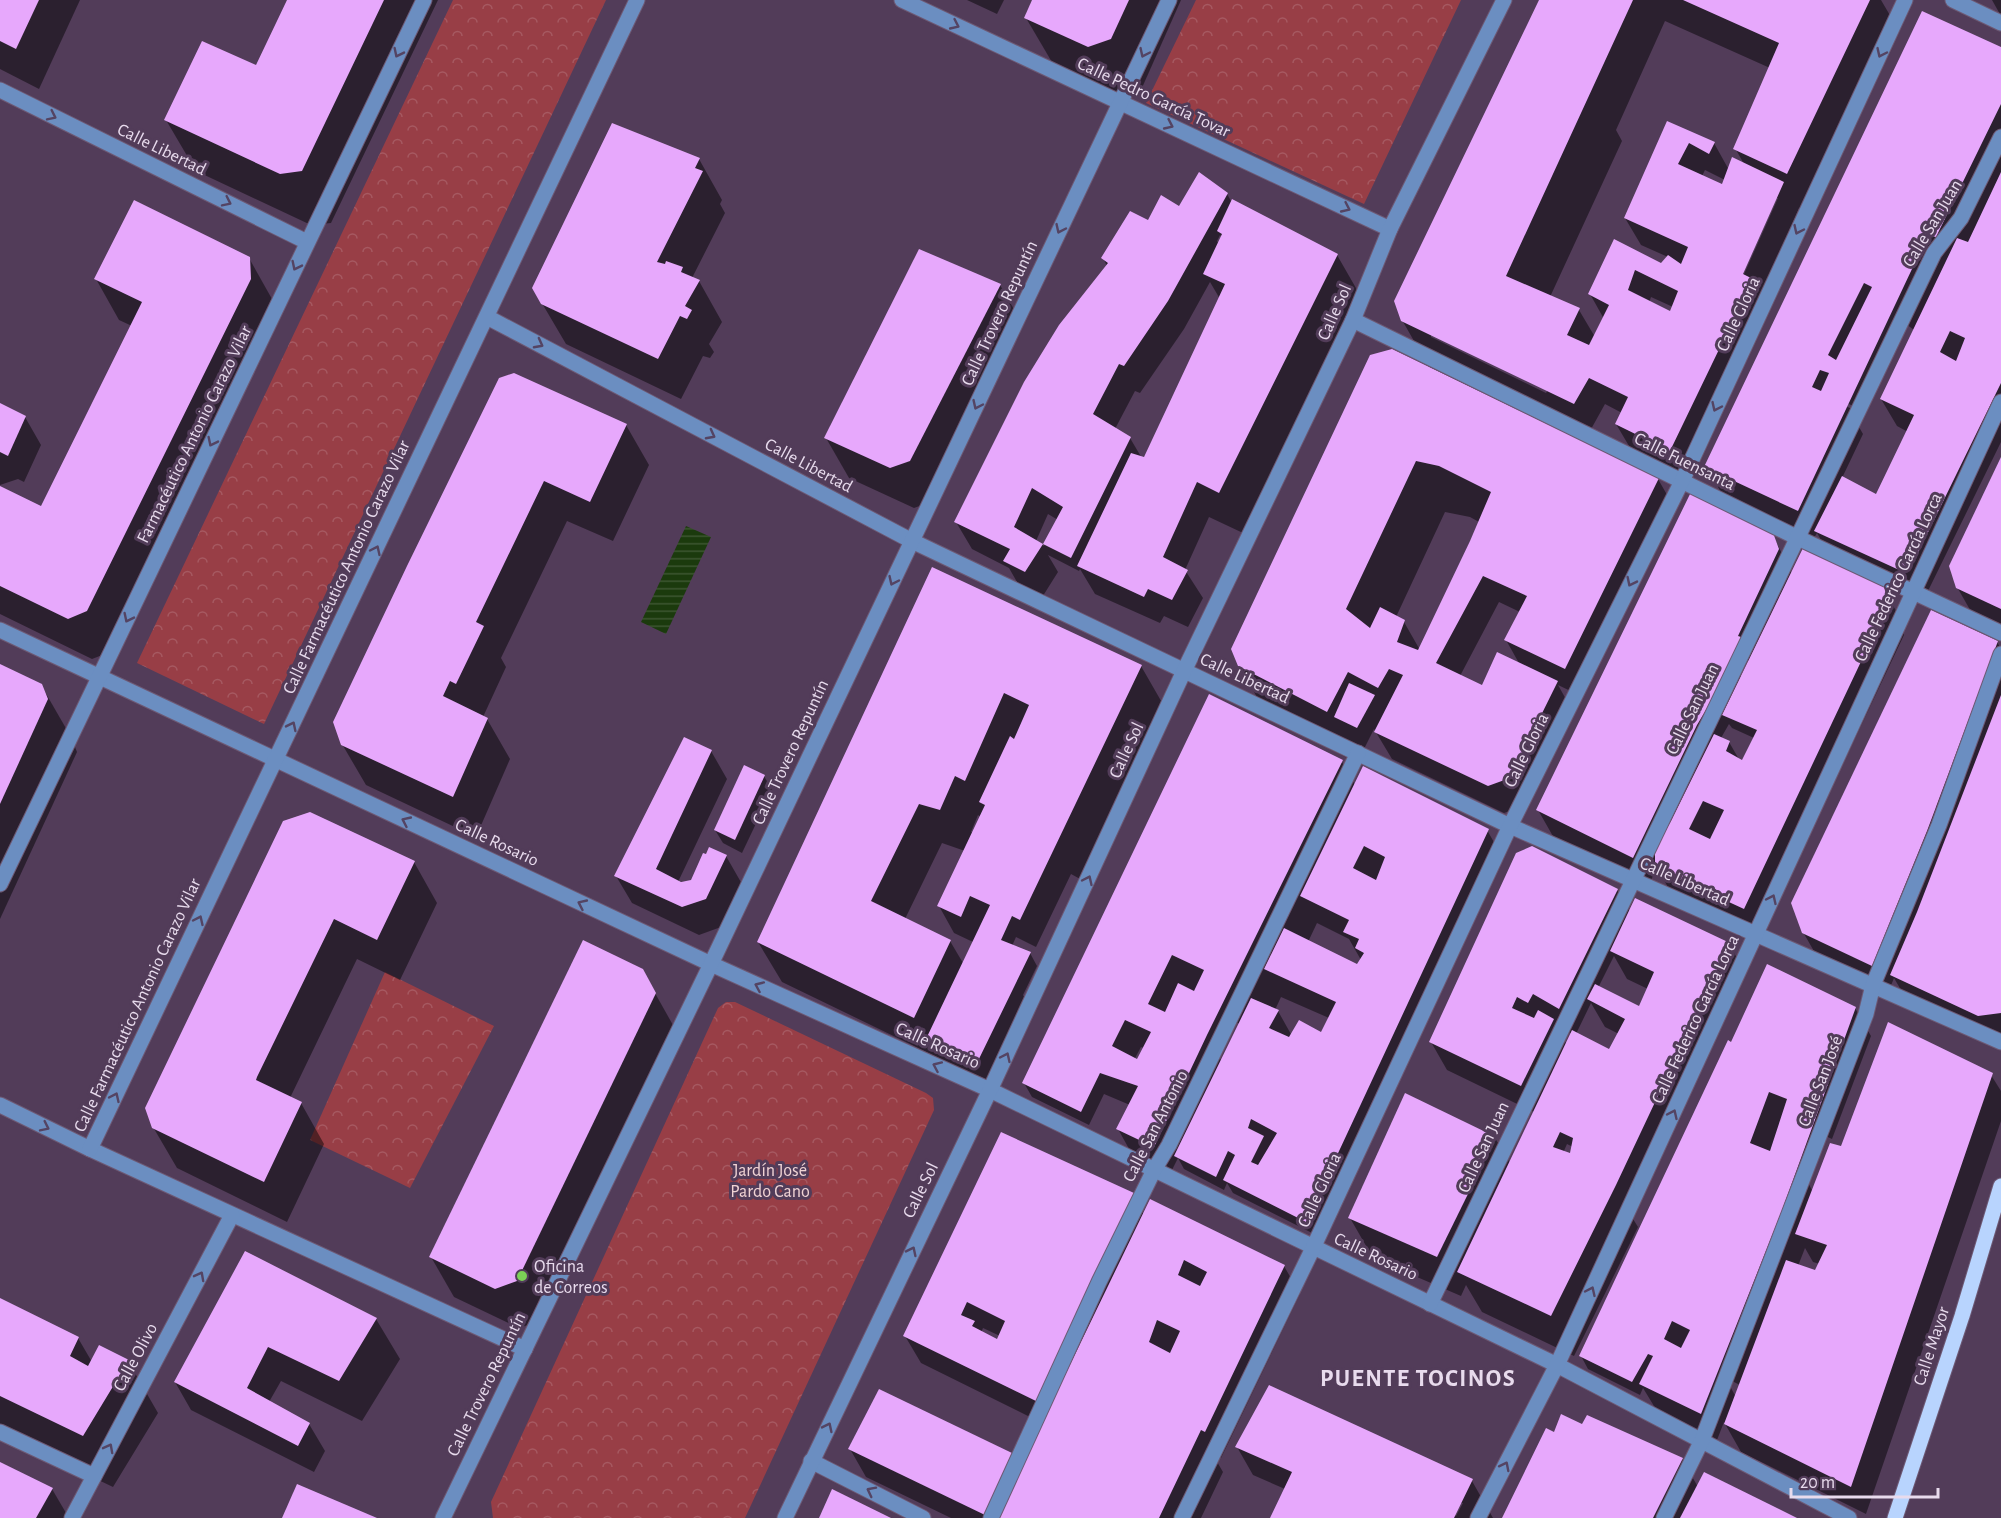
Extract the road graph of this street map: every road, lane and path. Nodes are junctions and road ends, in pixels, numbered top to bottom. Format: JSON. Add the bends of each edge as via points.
{"nodes":[{"id":1,"x":424,"y":0,"type":"edge"},
{"id":2,"x":637,"y":0,"type":"edge"},
{"id":3,"x":902,"y":0,"type":"edge"},
{"id":4,"x":1169,"y":0,"type":"edge"},
{"id":5,"x":1504,"y":0,"type":"edge"},
{"id":6,"x":1905,"y":0,"type":"edge"},
{"id":7,"x":1953,"y":0,"type":"edge"},
{"id":8,"x":2001,"y":23,"type":"edge"},
{"id":9,"x":0,"y":90,"type":"edge"},
{"id":10,"x":1120,"y":102,"type":"junction"},
{"id":11,"x":2001,"y":137,"type":"edge"},
{"id":12,"x":1390,"y":229,"type":"junction"},
{"id":13,"x":307,"y":242,"type":"junction"},
{"id":14,"x":487,"y":317,"type":"junction"},
{"id":15,"x":1353,"y":320,"type":"junction"},
{"id":16,"x":2001,"y":402,"type":"edge"},
{"id":17,"x":1682,"y":481,"type":"junction"},
{"id":18,"x":1796,"y":537,"type":"junction"},
{"id":19,"x":912,"y":541,"type":"junction"},
{"id":20,"x":1912,"y":592,"type":"junction"},
{"id":21,"x":0,"y":630,"type":"edge"},
{"id":22,"x":2001,"y":633,"type":"edge"},
{"id":23,"x":2001,"y":654,"type":"edge"},
{"id":24,"x":1184,"y":670,"type":"junction"},
{"id":25,"x":100,"y":676,"type":"junction"},
{"id":26,"x":1358,"y":753,"type":"junction"},
{"id":27,"x":275,"y":759,"type":"junction"},
{"id":28,"x":1510,"y":826,"type":"junction"},
{"id":29,"x":1632,"y":879,"type":"junction"},
{"id":30,"x":0,"y":884,"type":"edge"},
{"id":31,"x":1756,"y":934,"type":"junction"},
{"id":32,"x":711,"y":964,"type":"junction"},
{"id":33,"x":1873,"y":985,"type":"junction"},
{"id":34,"x":2001,"y":1042,"type":"edge"},
{"id":35,"x":990,"y":1090,"type":"junction"},
{"id":36,"x":0,"y":1105,"type":"edge"},
{"id":37,"x":90,"y":1149,"type":"junction"},
{"id":38,"x":1154,"y":1170,"type":"junction"},
{"id":39,"x":2001,"y":1186,"type":"edge"},
{"id":40,"x":232,"y":1215,"type":"junction"},
{"id":41,"x":1313,"y":1248,"type":"junction"},
{"id":42,"x":1430,"y":1304,"type":"junction"},
{"id":43,"x":525,"y":1349,"type":"junction"},
{"id":44,"x":1557,"y":1365,"type":"junction"},
{"id":45,"x":0,"y":1432,"type":"edge"},
{"id":46,"x":1702,"y":1440,"type":"junction"},
{"id":47,"x":811,"y":1461,"type":"junction"},
{"id":48,"x":94,"y":1476,"type":"junction"},
{"id":49,"x":1898,"y":1517,"type":"edge"},
{"id":50,"x":72,"y":1518,"type":"edge"},
{"id":51,"x":443,"y":1518,"type":"edge"},
{"id":52,"x":785,"y":1518,"type":"edge"},
{"id":53,"x":924,"y":1518,"type":"edge"},
{"id":54,"x":991,"y":1518,"type":"edge"},
{"id":55,"x":1182,"y":1518,"type":"edge"},
{"id":56,"x":1478,"y":1518,"type":"edge"},
{"id":57,"x":1664,"y":1518,"type":"edge"},
{"id":58,"x":1849,"y":1518,"type":"edge"}],
"edges":[{"from":1,"to":13,"type":"street","name":"Farmacéutico Antonio Carazo Vilar","one_way":true},
{"from":2,"to":14,"type":"street","name":"Calle Farmacéutico Antonio Carazo Vilar"},
{"from":3,"to":10,"type":"street","name":"Calle Pedro García Tovar","one_way":true},
{"from":4,"to":10,"type":"street","name":"Calle Trovero Repuntín","one_way":true},
{"from":5,"to":12,"type":"street","name":"Calle Sol"},
{"from":6,"to":17,"type":"street","name":"Calle Gloria","one_way":true},
{"from":7,"to":8,"type":"street"},
{"from":9,"to":13,"type":"street","name":"Calle Libertad","one_way":true},
{"from":10,"to":12,"type":"street","name":"Calle Pedro García Tovar","one_way":true},
{"from":10,"to":19,"type":"street","name":"Calle Trovero Repuntín","one_way":true},
{"from":11,"to":18,"type":"street","name":"Calle San Juan","via":[[1961,218],[1934,253]]},
{"from":12,"to":15,"type":"street","name":"Calle Sol"},
{"from":13,"to":25,"type":"street","name":"Farmacéutico Antonio Carazo Vilar","one_way":true},
{"from":14,"to":19,"type":"street","name":"Calle Libertad","one_way":true},
{"from":27,"to":14,"type":"street","name":"Calle Farmacéutico Antonio Carazo Vilar","one_way":true},
{"from":15,"to":17,"type":"street","name":"Calle Fuensanta"},
{"from":15,"to":24,"type":"street","name":"Calle Sol"},
{"from":16,"to":20,"type":"street","name":"Calle Federico García Lorca"},
{"from":17,"to":18,"type":"street","name":"Calle Fuensanta"},
{"from":17,"to":28,"type":"street","name":"Calle Gloria","one_way":true},
{"from":18,"to":20,"type":"street","name":"Calle Fuensanta"},
{"from":18,"to":29,"type":"street","name":"Calle San Juan"},
{"from":19,"to":24,"type":"street","name":"Calle Libertad"},
{"from":19,"to":32,"type":"street","name":"Calle Trovero Repuntín","one_way":true},
{"from":20,"to":22,"type":"street","name":"Calle Fuensanta"},
{"from":31,"to":20,"type":"street","name":"Calle Federico García Lorca","one_way":true},
{"from":21,"to":25,"type":"street","name":"Calle Rosario"},
{"from":23,"to":33,"type":"street","name":"Calle San José","via":[[1940,825]]},
{"from":24,"to":26,"type":"street","name":"Calle Libertad"},
{"from":35,"to":24,"type":"street","name":"Calle Sol","one_way":true},
{"from":25,"to":27,"type":"street","name":"Calle Rosario"},
{"from":25,"to":30,"type":"street","name":"Farmacéutico Antonio Carazo Vilar"},
{"from":26,"to":28,"type":"street","name":"Calle Libertad"},
{"from":26,"to":38,"type":"street","name":"Calle San Antonio"},
{"from":32,"to":27,"type":"street","name":"Calle Rosario","one_way":true},
{"from":37,"to":27,"type":"street","name":"Calle Farmacéutico Antonio Carazo Vilar","one_way":true},
{"from":28,"to":29,"type":"street","name":"Calle Libertad"},
{"from":28,"to":41,"type":"street","name":"Calle Gloria"},
{"from":29,"to":31,"type":"street","name":"Calle Libertad"},
{"from":29,"to":42,"type":"street","name":"Calle San Juan"},
{"from":31,"to":33,"type":"street","name":"Calle Libertad"},
{"from":44,"to":31,"type":"street","name":"Calle Federico García Lorca","one_way":true},
{"from":35,"to":32,"type":"street","name":"Calle Rosario","one_way":true},
{"from":32,"to":43,"type":"street","name":"Calle Trovero Repuntín"},
{"from":33,"to":34,"type":"street","name":"Calle Libertad"},
{"from":33,"to":46,"type":"street","name":"Calle San José","via":[[1862,1026]]},
{"from":35,"to":38,"type":"street","name":"Calle Rosario"},
{"from":47,"to":35,"type":"street","name":"Calle Sol","one_way":true},
{"from":36,"to":37,"type":"street","one_way":true},
{"from":37,"to":40,"type":"street"},
{"from":38,"to":41,"type":"street","name":"Calle Rosario"},
{"from":38,"to":54,"type":"street","name":"Calle San Antonio"},
{"from":39,"to":49,"type":"main road","name":"Calle Mayor"},
{"from":40,"to":43,"type":"street"},
{"from":48,"to":40,"type":"street","name":"Calle Olivo","one_way":true},
{"from":41,"to":42,"type":"street","name":"Calle Rosario"},
{"from":41,"to":55,"type":"street","name":"Calle Gloria"},
{"from":42,"to":44,"type":"street","name":"Calle Rosario"},
{"from":43,"to":51,"type":"street","name":"Calle Trovero Repuntín"},
{"from":44,"to":46,"type":"street","name":"Calle Rosario"},
{"from":56,"to":44,"type":"street","name":"Calle Federico García Lorca","one_way":true},
{"from":45,"to":48,"type":"street"},
{"from":46,"to":57,"type":"street","name":"Calle San José"},
{"from":46,"to":58,"type":"street","name":"Calle Rosario"},
{"from":47,"to":52,"type":"street","name":"Calle Sol"},
{"from":53,"to":47,"type":"street","one_way":true},
{"from":48,"to":50,"type":"street","name":"Calle Olivo"}]}
